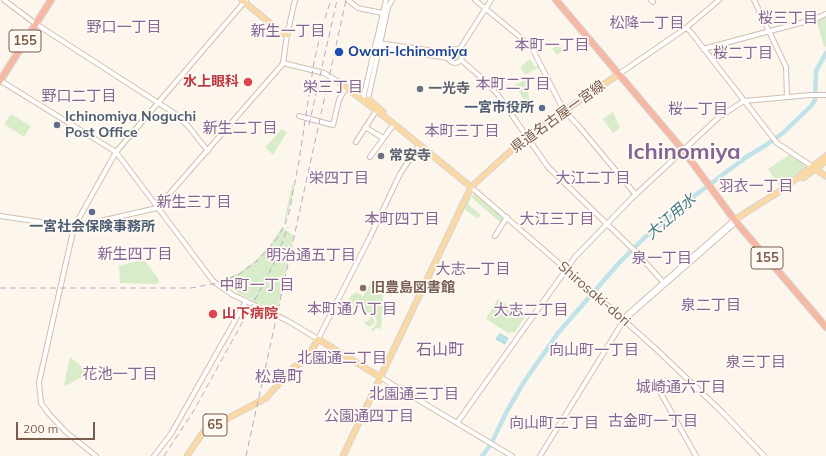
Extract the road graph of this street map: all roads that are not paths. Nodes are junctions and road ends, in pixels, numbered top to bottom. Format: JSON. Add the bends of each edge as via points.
{"nodes":[{"id":1,"x":4,"y":0,"type":"edge"},
{"id":2,"x":50,"y":0,"type":"edge"},
{"id":3,"x":295,"y":0,"type":"edge"},
{"id":4,"x":348,"y":0,"type":"edge"},
{"id":5,"x":392,"y":0,"type":"edge"},
{"id":6,"x":475,"y":0,"type":"edge"},
{"id":7,"x":491,"y":0,"type":"edge"},
{"id":8,"x":556,"y":0,"type":"edge"},
{"id":9,"x":719,"y":0,"type":"edge"},
{"id":10,"x":754,"y":0,"type":"edge"},
{"id":11,"x":244,"y":1,"type":"edge"},
{"id":12,"x":385,"y":2,"type":"edge"},
{"id":13,"x":484,"y":9,"type":"junction"},
{"id":14,"x":382,"y":13,"type":"junction"},
{"id":15,"x":826,"y":14,"type":"edge"},
{"id":16,"x":36,"y":24,"type":"junction"},
{"id":17,"x":686,"y":28,"type":"junction"},
{"id":18,"x":769,"y":31,"type":"junction"},
{"id":19,"x":287,"y":35,"type":"junction"},
{"id":20,"x":377,"y":45,"type":"junction"},
{"id":21,"x":703,"y":49,"type":"junction"},
{"id":22,"x":459,"y":50,"type":"junction"},
{"id":23,"x":449,"y":55,"type":"junction"},
{"id":24,"x":461,"y":60,"type":"junction"},
{"id":25,"x":283,"y":63,"type":"junction"},
{"id":26,"x":619,"y":74,"type":"junction"},
{"id":27,"x":0,"y":81,"type":"edge"},
{"id":28,"x":339,"y":82,"type":"joint"},
{"id":29,"x":346,"y":87,"type":"junction"},
{"id":30,"x":826,"y":95,"type":"edge"},
{"id":31,"x":787,"y":97,"type":"junction"},
{"id":32,"x":366,"y":99,"type":"junction"},
{"id":33,"x":744,"y":101,"type":"junction"},
{"id":34,"x":158,"y":103,"type":"junction"},
{"id":35,"x":376,"y":111,"type":"junction"},
{"id":36,"x":564,"y":111,"type":"junction"},
{"id":37,"x":299,"y":116,"type":"dead end"},
{"id":38,"x":393,"y":123,"type":"junction"},
{"id":39,"x":365,"y":127,"type":"junction"},
{"id":40,"x":527,"y":136,"type":"junction"},
{"id":41,"x":383,"y":138,"type":"junction"},
{"id":42,"x":356,"y":142,"type":"dead end"},
{"id":43,"x":419,"y":145,"type":"junction"},
{"id":44,"x":683,"y":150,"type":"junction"},
{"id":45,"x":208,"y":151,"type":"junction"},
{"id":46,"x":116,"y":152,"type":"junction"},
{"id":47,"x":826,"y":156,"type":"edge"},
{"id":48,"x":370,"y":157,"type":"dead end"},
{"id":49,"x":826,"y":161,"type":"edge"},
{"id":50,"x":814,"y":168,"type":"junction"},
{"id":51,"x":826,"y":176,"type":"edge"},
{"id":52,"x":470,"y":187,"type":"junction"},
{"id":53,"x":636,"y":195,"type":"junction"},
{"id":54,"x":157,"y":208,"type":"junction"},
{"id":55,"x":0,"y":216,"type":"edge"},
{"id":56,"x":507,"y":217,"type":"junction"},
{"id":57,"x":735,"y":221,"type":"junction"},
{"id":58,"x":607,"y":224,"type":"junction"},
{"id":59,"x":74,"y":227,"type":"junction"},
{"id":60,"x":495,"y":236,"type":"dead end"},
{"id":61,"x":566,"y":269,"type":"junction"},
{"id":62,"x":664,"y":283,"type":"junction"},
{"id":63,"x":246,"y":301,"type":"junction"},
{"id":64,"x":624,"y":320,"type":"junction"},
{"id":65,"x":826,"y":327,"type":"edge"},
{"id":66,"x":318,"y":339,"type":"junction"},
{"id":67,"x":380,"y":377,"type":"junction"},
{"id":68,"x":656,"y":388,"type":"dead end"},
{"id":69,"x":457,"y":423,"type":"junction"},
{"id":70,"x":96,"y":456,"type":"edge"},
{"id":71,"x":154,"y":456,"type":"edge"},
{"id":72,"x":187,"y":456,"type":"edge"},
{"id":73,"x":343,"y":456,"type":"edge"},
{"id":74,"x":512,"y":456,"type":"edge"},
{"id":75,"x":540,"y":456,"type":"edge"},
{"id":76,"x":696,"y":456,"type":"edge"},
{"id":77,"x":764,"y":456,"type":"edge"}],
"edges":[{"from":1,"to":16,"type":"street"},
{"from":2,"to":16,"type":"highway","number":"155"},
{"from":3,"to":19,"type":"street"},
{"from":4,"to":14,"type":"street","via":[[358,8]]},
{"from":5,"to":20,"type":"street"},
{"from":6,"to":13,"type":"street"},
{"from":7,"to":13,"type":"street"},
{"from":8,"to":26,"type":"highway","number":"155"},
{"from":9,"to":17,"type":"street"},
{"from":10,"to":18,"type":"street"},
{"from":11,"to":19,"type":"main road"},
{"from":11,"to":34,"type":"street"},
{"from":12,"to":14,"type":"street"},
{"from":13,"to":22,"type":"street"},
{"from":13,"to":36,"type":"street","via":[[531,46]]},
{"from":14,"to":20,"type":"street"},
{"from":15,"to":18,"type":"street"},
{"from":16,"to":27,"type":"highway","number":"155"},
{"from":16,"to":34,"type":"street"},
{"from":17,"to":21,"type":"street"},
{"from":17,"to":26,"type":"street"},
{"from":18,"to":21,"type":"street"},
{"from":18,"to":31,"type":"street","via":[[786,66]]},
{"from":19,"to":25,"type":"street"},
{"from":20,"to":23,"type":"street"},
{"from":20,"to":32,"type":"street"},
{"from":21,"to":33,"type":"street"},
{"from":22,"to":23,"type":"street","via":[[452,50]]},
{"from":22,"to":24,"type":"street"},
{"from":23,"to":24,"type":"street","via":[[453,63]]},
{"from":24,"to":40,"type":"street","via":[[500,98]]},
{"from":25,"to":28,"type":"street","via":[[324,73]]},
{"from":25,"to":45,"type":"street"},
{"from":26,"to":36,"type":"main road","name":"県道名古屋一宮線"},
{"from":26,"to":44,"type":"highway","number":"155"},
{"from":27,"to":46,"type":"street"},
{"from":28,"to":29,"type":"main road"},
{"from":29,"to":32,"type":"main road"},
{"from":29,"to":37,"type":"street","via":[[339,100],[333,125]]},
{"from":30,"to":31,"type":"street"},
{"from":31,"to":33,"type":"street"},
{"from":32,"to":35,"type":"main road"},
{"from":32,"to":38,"type":"main road"},
{"from":33,"to":44,"type":"street","via":[[718,117]]},
{"from":33,"to":50,"type":"street","via":[[775,142]]},
{"from":34,"to":45,"type":"street","via":[[182,120]]},
{"from":34,"to":46,"type":"street"},
{"from":35,"to":38,"type":"main road"},
{"from":35,"to":39,"type":"street"},
{"from":36,"to":40,"type":"main road","name":"県道名古屋一宮線"},
{"from":36,"to":53,"type":"street"},
{"from":38,"to":41,"type":"street"},
{"from":38,"to":43,"type":"main road"},
{"from":39,"to":41,"type":"street"},
{"from":39,"to":42,"type":"street"},
{"from":40,"to":52,"type":"main road","name":"県道名古屋一宮線"},
{"from":40,"to":58,"type":"street","via":[[548,168]]},
{"from":41,"to":48,"type":"street"},
{"from":43,"to":52,"type":"main road"},
{"from":43,"to":66,"type":"street","via":[[400,174]]},
{"from":44,"to":53,"type":"street"},
{"from":44,"to":57,"type":"highway","number":"155"},
{"from":45,"to":54,"type":"street"},
{"from":46,"to":54,"type":"street"},
{"from":46,"to":59,"type":"street"},
{"from":47,"to":50,"type":"main road"},
{"from":49,"to":50,"type":"main road"},
{"from":50,"to":51,"type":"main road"},
{"from":50,"to":57,"type":"main road"},
{"from":52,"to":56,"type":"street","name":"Shirosaki-dori"},
{"from":52,"to":67,"type":"main road","name":"県道名古屋一宮線"},
{"from":53,"to":58,"type":"street"},
{"from":54,"to":59,"type":"street"},
{"from":54,"to":63,"type":"street","via":[[213,281]]},
{"from":55,"to":59,"type":"street"},
{"from":56,"to":60,"type":"street"},
{"from":56,"to":61,"type":"street","name":"Shirosaki-dori"},
{"from":57,"to":62,"type":"street"},
{"from":57,"to":65,"type":"highway","number":"155"},
{"from":58,"to":61,"type":"street","via":[[574,257]]},
{"from":58,"to":62,"type":"street"},
{"from":59,"to":70,"type":"street","via":[[39,382],[41,403],[66,432]]},
{"from":61,"to":64,"type":"street","name":"Shirosaki-dori"},
{"from":61,"to":69,"type":"street"},
{"from":62,"to":64,"type":"street"},
{"from":63,"to":66,"type":"street","via":[[281,317]]},
{"from":63,"to":71,"type":"street","via":[[171,434]]},
{"from":64,"to":75,"type":"street"},
{"from":64,"to":77,"type":"street","name":"Shirosaki-dori","via":[[688,379]]},
{"from":66,"to":67,"type":"main road"},
{"from":66,"to":72,"type":"main road","number":"65","via":[[306,360],[294,367],[266,398],[204,431]]},
{"from":67,"to":69,"type":"street"},
{"from":67,"to":73,"type":"main road","name":"県道名古屋一宮線"},
{"from":68,"to":76,"type":"street"},
{"from":69,"to":74,"type":"street"}]}
